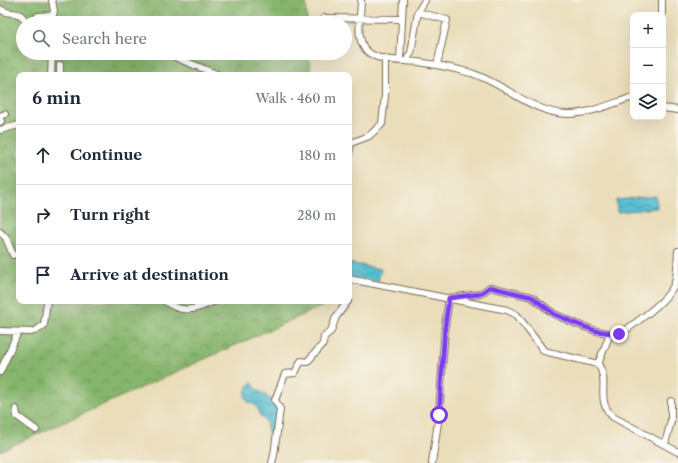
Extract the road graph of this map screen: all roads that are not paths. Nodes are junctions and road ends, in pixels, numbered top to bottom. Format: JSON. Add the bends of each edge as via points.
{"nodes":[{"id":1,"x":52,"y":0,"type":"edge"},
{"id":2,"x":362,"y":0,"type":"edge"},
{"id":3,"x":403,"y":0,"type":"edge"},
{"id":4,"x":425,"y":0,"type":"edge"},
{"id":5,"x":662,"y":0,"type":"edge"},
{"id":6,"x":0,"y":10,"type":"edge"},
{"id":7,"x":418,"y":12,"type":"junction"},
{"id":8,"x":662,"y":12,"type":"edge"},
{"id":9,"x":53,"y":15,"type":"joint"},
{"id":10,"x":23,"y":16,"type":"edge"},
{"id":11,"x":38,"y":16,"type":"edge"},
{"id":12,"x":352,"y":18,"type":"edge"},
{"id":13,"x":361,"y":18,"type":"junction"},
{"id":14,"x":399,"y":19,"type":"dead end"},
{"id":15,"x":385,"y":58,"type":"junction"},
{"id":16,"x":52,"y":60,"type":"edge"},
{"id":17,"x":182,"y":60,"type":"edge"},
{"id":18,"x":400,"y":60,"type":"junction"},
{"id":19,"x":408,"y":61,"type":"junction"},
{"id":20,"x":60,"y":65,"type":"dead end"},
{"id":21,"x":437,"y":66,"type":"junction"},
{"id":22,"x":51,"y":72,"type":"edge"},
{"id":23,"x":60,"y":72,"type":"edge"},
{"id":24,"x":212,"y":72,"type":"edge"},
{"id":25,"x":630,"y":98,"type":"edge"},
{"id":26,"x":666,"y":108,"type":"edge"},
{"id":27,"x":678,"y":110,"type":"edge"},
{"id":28,"x":16,"y":127,"type":"edge"},
{"id":29,"x":0,"y":130,"type":"edge"},
{"id":30,"x":352,"y":143,"type":"edge"},
{"id":31,"x":0,"y":232,"type":"edge"},
{"id":32,"x":678,"y":251,"type":"edge"},
{"id":33,"x":13,"y":255,"type":"dead end"},
{"id":34,"x":352,"y":280,"type":"edge"},
{"id":35,"x":449,"y":298,"type":"junction"},
{"id":36,"x":47,"y":304,"type":"edge"},
{"id":37,"x":169,"y":304,"type":"edge"},
{"id":38,"x":208,"y":304,"type":"edge"},
{"id":39,"x":345,"y":304,"type":"edge"},
{"id":40,"x":0,"y":331,"type":"edge"},
{"id":41,"x":18,"y":332,"type":"junction"},
{"id":42,"x":610,"y":334,"type":"junction"},
{"id":43,"x":598,"y":364,"type":"junction"},
{"id":44,"x":0,"y":372,"type":"edge"},
{"id":45,"x":671,"y":401,"type":"dead end"},
{"id":46,"x":16,"y":409,"type":"dead end"},
{"id":47,"x":36,"y":430,"type":"dead end"},
{"id":48,"x":665,"y":444,"type":"junction"},
{"id":49,"x":678,"y":452,"type":"edge"},
{"id":50,"x":272,"y":463,"type":"edge"},
{"id":51,"x":432,"y":463,"type":"edge"}],
"edges":[{"from":1,"to":9,"type":"street"},
{"from":2,"to":13,"type":"street"},
{"from":3,"to":18,"type":"street"},
{"from":4,"to":7,"type":"street"},
{"from":5,"to":8,"type":"street"},
{"from":6,"to":10,"type":"street"},
{"from":7,"to":19,"type":"street"},
{"from":7,"to":21,"type":"street","via":[[447,20]]},
{"from":9,"to":11,"type":"street"},
{"from":12,"to":13,"type":"street"},
{"from":13,"to":14,"type":"street"},
{"from":13,"to":15,"type":"street","via":[[360,41],[365,50],[372,55]]},
{"from":15,"to":18,"type":"street"},
{"from":15,"to":30,"type":"street","via":[[382,124],[369,136]]},
{"from":16,"to":22,"type":"street"},
{"from":17,"to":24,"type":"street"},
{"from":18,"to":19,"type":"street"},
{"from":19,"to":21,"type":"street"},
{"from":20,"to":23,"type":"street"},
{"from":21,"to":25,"type":"street","via":[[472,73],[536,106],[555,112],[568,114],[589,111]]},
{"from":26,"to":27,"type":"street"},
{"from":28,"to":29,"type":"street"},
{"from":31,"to":33,"type":"street","via":[[6,238]]},
{"from":32,"to":42,"type":"street","via":[[675,283],[667,295],[638,322],[619,334]]},
{"from":34,"to":35,"type":"street"},
{"from":35,"to":42,"type":"street","via":[[480,294],[490,287],[532,297],[554,314]]},
{"from":35,"to":43,"type":"street","via":[[506,310],[517,315],[544,351]]},
{"from":35,"to":51,"type":"street","via":[[439,415]]},
{"from":36,"to":41,"type":"street","via":[[44,325],[37,330]]},
{"from":37,"to":38,"type":"street","via":[[178,310]]},
{"from":39,"to":50,"type":"street","via":[[319,349],[307,362],[301,361],[295,373],[285,374],[282,379],[275,400],[280,409]]},
{"from":40,"to":41,"type":"street"},
{"from":41,"to":44,"type":"street"},
{"from":42,"to":43,"type":"street"},
{"from":43,"to":48,"type":"street","via":[[603,371],[605,409],[613,417]]},
{"from":45,"to":48,"type":"street","via":[[671,421]]},
{"from":46,"to":47,"type":"street","via":[[17,416]]},
{"from":48,"to":49,"type":"street"}]}
